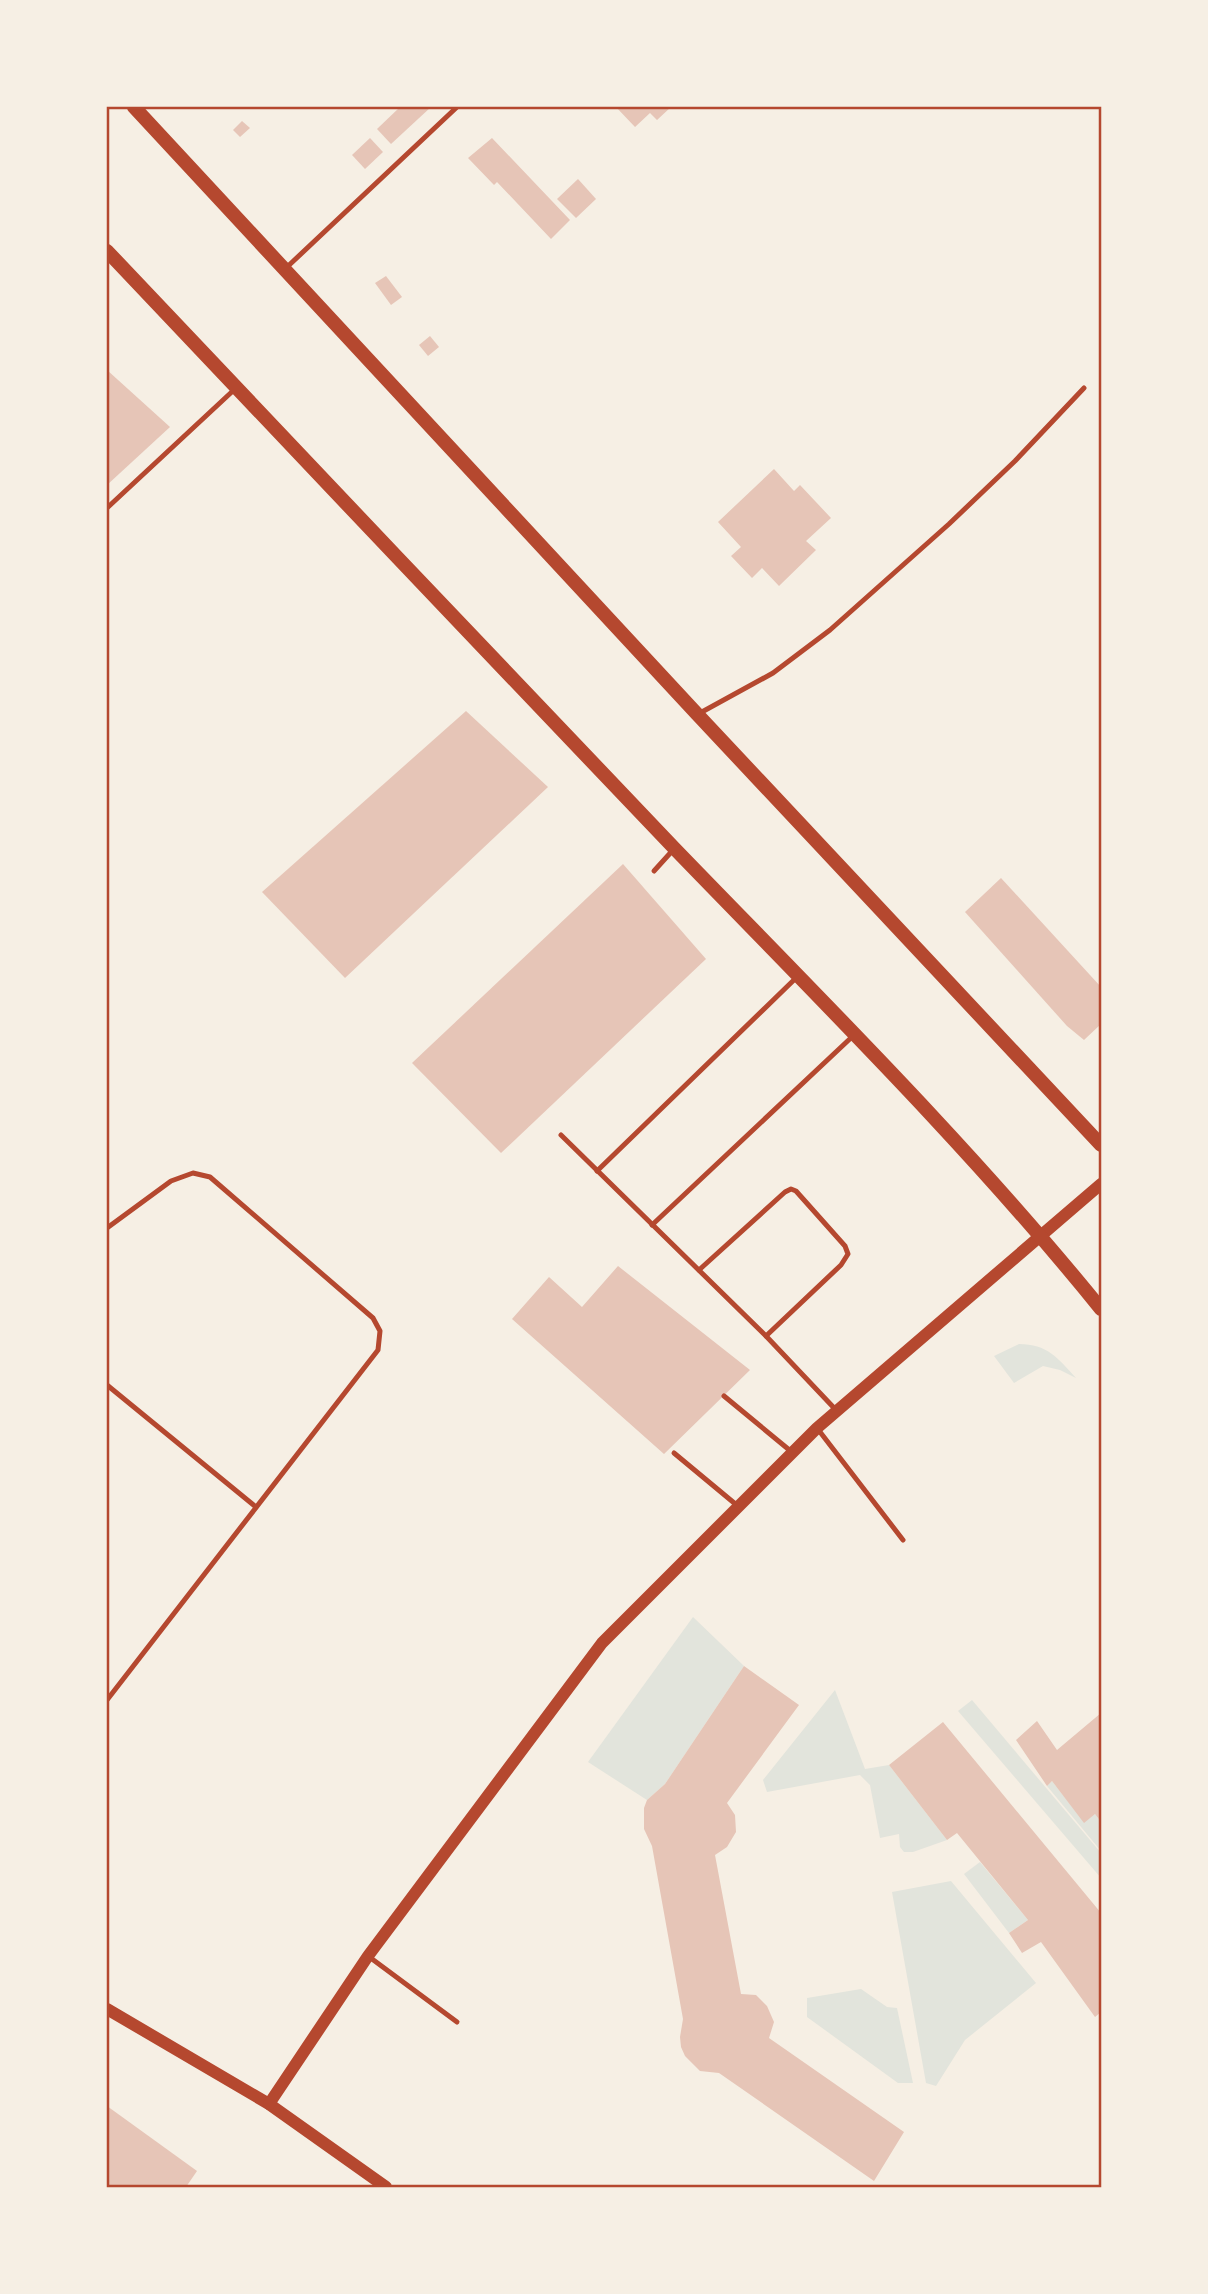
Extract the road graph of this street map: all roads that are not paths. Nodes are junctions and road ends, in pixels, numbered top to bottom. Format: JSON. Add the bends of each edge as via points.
{"nodes":[{"id":1,"x":134,"y":107,"type":"edge"},
{"id":2,"x":457,"y":107,"type":"edge"},
{"id":3,"x":107,"y":251,"type":"edge"},
{"id":4,"x":285,"y":269,"type":"junction"},
{"id":5,"x":236,"y":388,"type":"junction"},
{"id":6,"x":1084,"y":388,"type":"dead end"},
{"id":7,"x":107,"y":508,"type":"edge"},
{"id":8,"x":697,"y":714,"type":"junction"},
{"id":9,"x":675,"y":848,"type":"junction"},
{"id":10,"x":653,"y":871,"type":"dead end"},
{"id":11,"x":798,"y":976,"type":"junction"},
{"id":12,"x":854,"y":1035,"type":"junction"},
{"id":13,"x":561,"y":1135,"type":"dead end"},
{"id":14,"x":1101,"y":1145,"type":"edge"},
{"id":15,"x":597,"y":1171,"type":"junction"},
{"id":16,"x":1101,"y":1184,"type":"edge"},
{"id":17,"x":652,"y":1225,"type":"junction"},
{"id":18,"x":107,"y":1228,"type":"edge"},
{"id":19,"x":1042,"y":1236,"type":"junction"},
{"id":20,"x":699,"y":1270,"type":"junction"},
{"id":21,"x":1101,"y":1309,"type":"edge"},
{"id":22,"x":766,"y":1336,"type":"junction"},
{"id":23,"x":107,"y":1385,"type":"edge"},
{"id":24,"x":724,"y":1396,"type":"dead end"},
{"id":25,"x":836,"y":1410,"type":"junction"},
{"id":26,"x":817,"y":1428,"type":"junction"},
{"id":27,"x":674,"y":1453,"type":"dead end"},
{"id":28,"x":793,"y":1453,"type":"junction"},
{"id":29,"x":256,"y":1507,"type":"junction"},
{"id":30,"x":738,"y":1507,"type":"junction"},
{"id":31,"x":903,"y":1540,"type":"dead end"},
{"id":32,"x":107,"y":1700,"type":"edge"},
{"id":33,"x":368,"y":1956,"type":"junction"},
{"id":34,"x":107,"y":2009,"type":"edge"},
{"id":35,"x":457,"y":2022,"type":"dead end"},
{"id":36,"x":269,"y":2104,"type":"junction"},
{"id":37,"x":386,"y":2187,"type":"edge"}],
"edges":[{"from":1,"to":4,"type":"main road"},
{"from":2,"to":4,"type":"lane"},
{"from":3,"to":5,"type":"main road"},
{"from":4,"to":8,"type":"main road"},
{"from":5,"to":7,"type":"lane"},
{"from":5,"to":9,"type":"main road"},
{"from":6,"to":8,"type":"lane","via":[[1006,470],[830,630],[773,673]]},
{"from":8,"to":14,"type":"main road"},
{"from":9,"to":10,"type":"lane"},
{"from":9,"to":11,"type":"main road"},
{"from":11,"to":12,"type":"main road"},
{"from":11,"to":15,"type":"lane"},
{"from":12,"to":17,"type":"lane"},
{"from":12,"to":19,"type":"main road"},
{"from":13,"to":15,"type":"lane"},
{"from":15,"to":17,"type":"lane"},
{"from":16,"to":19,"type":"street"},
{"from":17,"to":20,"type":"lane"},
{"from":18,"to":29,"type":"lane","via":[[172,1181],[193,1173],[209,1177],[373,1318],[380,1331],[378,1350]]},
{"from":19,"to":21,"type":"main road"},
{"from":19,"to":25,"type":"street"},
{"from":20,"to":22,"type":"lane"},
{"from":20,"to":22,"type":"lane","via":[[785,1192],[796,1191],[848,1254]]},
{"from":22,"to":25,"type":"lane"},
{"from":23,"to":29,"type":"lane"},
{"from":24,"to":28,"type":"lane"},
{"from":25,"to":26,"type":"street"},
{"from":26,"to":28,"type":"street"},
{"from":26,"to":31,"type":"lane"},
{"from":27,"to":30,"type":"lane"},
{"from":28,"to":30,"type":"street"},
{"from":29,"to":32,"type":"lane"},
{"from":30,"to":33,"type":"street","via":[[602,1643]]},
{"from":33,"to":35,"type":"lane"},
{"from":33,"to":36,"type":"street"},
{"from":34,"to":36,"type":"street"},
{"from":36,"to":37,"type":"street"}]}
